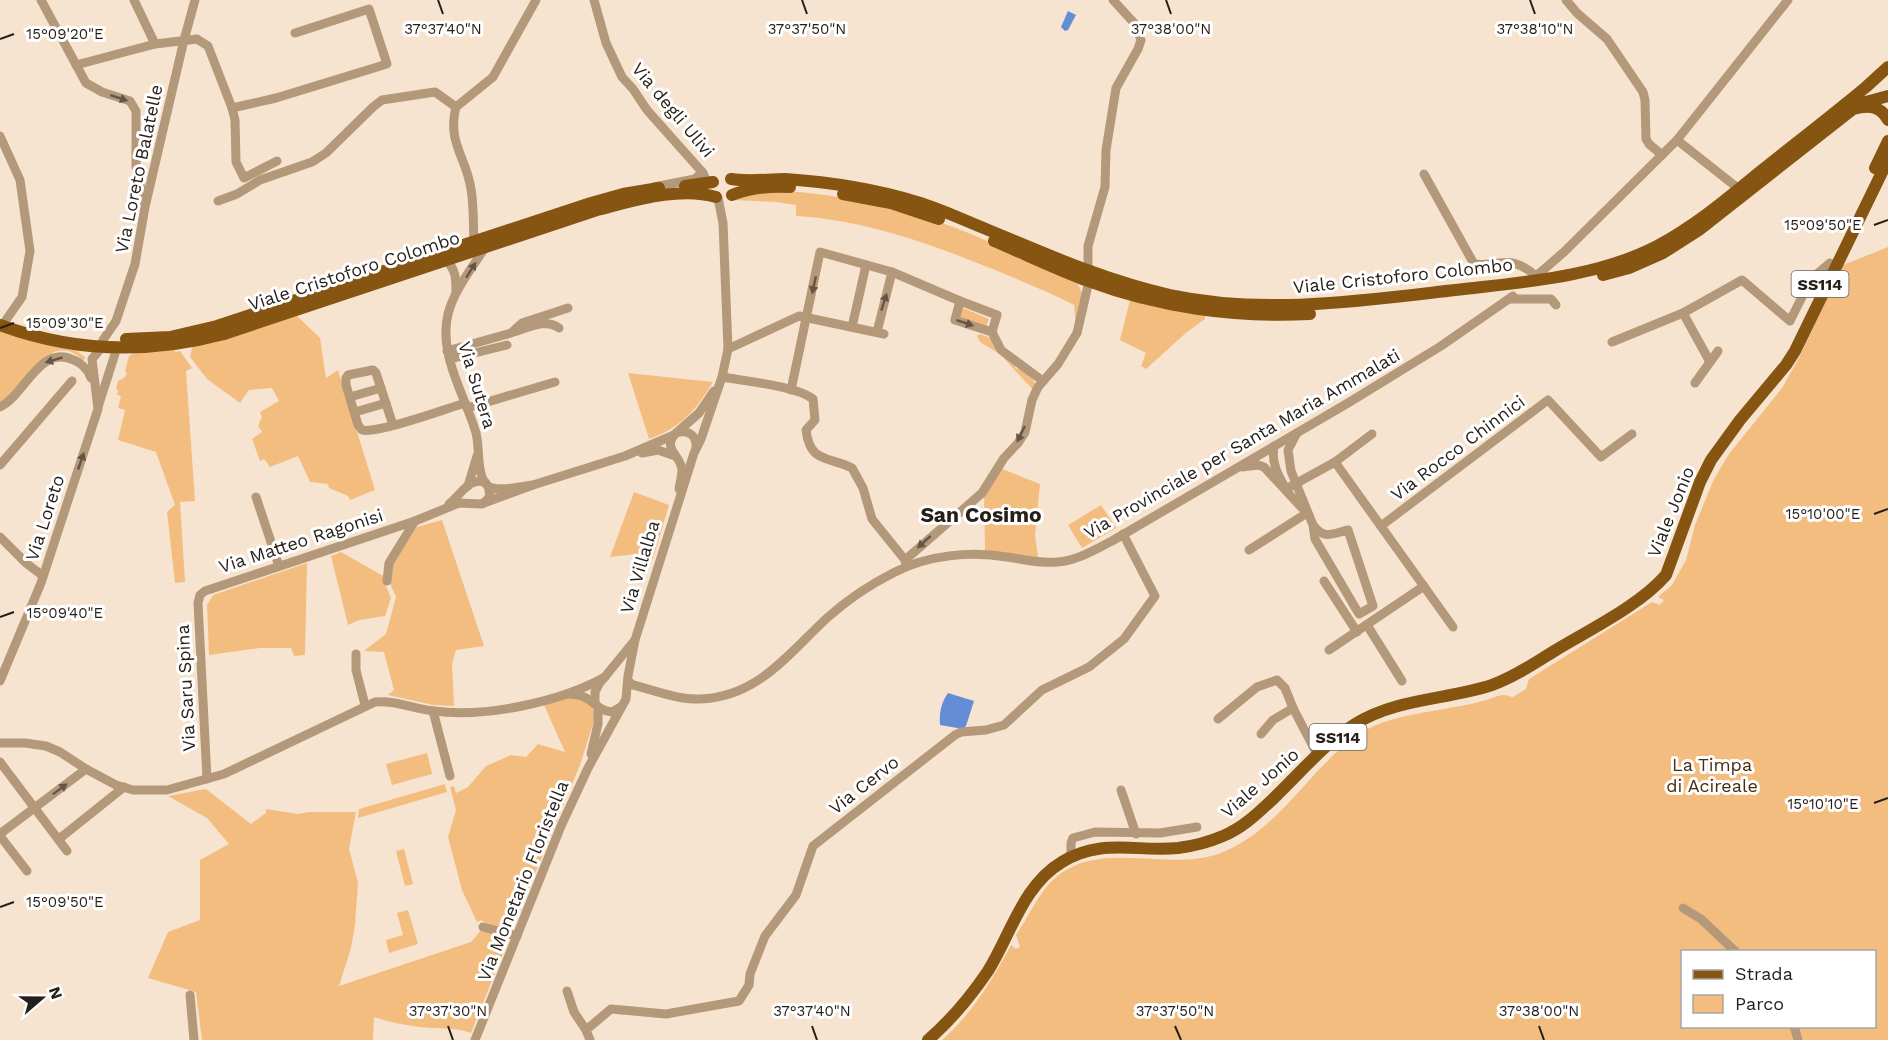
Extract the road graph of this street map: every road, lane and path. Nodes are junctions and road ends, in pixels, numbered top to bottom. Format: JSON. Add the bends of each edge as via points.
{"nodes":[{"id":1,"x":41,"y":0,"type":"edge"},
{"id":2,"x":134,"y":0,"type":"edge"},
{"id":3,"x":536,"y":0,"type":"edge"},
{"id":4,"x":594,"y":0,"type":"edge"},
{"id":5,"x":1113,"y":0,"type":"edge"},
{"id":6,"x":1566,"y":0,"type":"edge"},
{"id":7,"x":1788,"y":0,"type":"edge"},
{"id":8,"x":196,"y":1,"type":"edge"},
{"id":9,"x":295,"y":33,"type":"dead end"},
{"id":10,"x":184,"y":40,"type":"junction"},
{"id":11,"x":155,"y":44,"type":"junction"},
{"id":12,"x":76,"y":65,"type":"junction"},
{"id":13,"x":1888,"y":67,"type":"edge"},
{"id":14,"x":1888,"y":74,"type":"edge"},
{"id":15,"x":1866,"y":87,"type":"junction"},
{"id":16,"x":1888,"y":96,"type":"edge"},
{"id":17,"x":456,"y":107,"type":"junction"},
{"id":18,"x":232,"y":108,"type":"junction"},
{"id":19,"x":1853,"y":109,"type":"junction"},
{"id":20,"x":1888,"y":120,"type":"edge"},
{"id":21,"x":0,"y":136,"type":"edge"},
{"id":22,"x":1677,"y":140,"type":"junction"},
{"id":23,"x":1888,"y":141,"type":"edge"},
{"id":24,"x":1888,"y":151,"type":"edge"},
{"id":25,"x":1801,"y":152,"type":"junction"},
{"id":26,"x":1662,"y":155,"type":"junction"},
{"id":27,"x":1888,"y":160,"type":"edge"},
{"id":28,"x":277,"y":161,"type":"dead end"},
{"id":29,"x":1424,"y":174,"type":"dead end"},
{"id":30,"x":713,"y":177,"type":"junction"},
{"id":31,"x":245,"y":183,"type":"junction"},
{"id":32,"x":1739,"y":189,"type":"junction"},
{"id":33,"x":724,"y":197,"type":"junction"},
{"id":34,"x":218,"y":201,"type":"dead end"},
{"id":35,"x":145,"y":207,"type":"junction"},
{"id":36,"x":474,"y":241,"type":"junction"},
{"id":37,"x":487,"y":246,"type":"junction"},
{"id":38,"x":1663,"y":253,"type":"junction"},
{"id":39,"x":446,"y":260,"type":"junction"},
{"id":40,"x":1830,"y":264,"type":"junction"},
{"id":41,"x":866,"y":265,"type":"junction"},
{"id":42,"x":892,"y":272,"type":"junction"},
{"id":43,"x":1089,"y":276,"type":"junction"},
{"id":44,"x":1824,"y":291,"type":"junction"},
{"id":45,"x":456,"y":295,"type":"junction"},
{"id":46,"x":957,"y":299,"type":"junction"},
{"id":47,"x":1556,"y":305,"type":"dead end"},
{"id":48,"x":568,"y":308,"type":"dead end"},
{"id":49,"x":1683,"y":313,"type":"junction"},
{"id":50,"x":807,"y":317,"type":"junction"},
{"id":51,"x":2,"y":321,"type":"edge"},
{"id":52,"x":852,"y":327,"type":"junction"},
{"id":53,"x":559,"y":328,"type":"dead end"},
{"id":54,"x":992,"y":332,"type":"junction"},
{"id":55,"x":511,"y":333,"type":"junction"},
{"id":56,"x":1612,"y":342,"type":"dead end"},
{"id":57,"x":103,"y":343,"type":"junction"},
{"id":58,"x":75,"y":344,"type":"junction"},
{"id":59,"x":507,"y":345,"type":"dead end"},
{"id":60,"x":728,"y":349,"type":"junction"},
{"id":61,"x":1718,"y":351,"type":"dead end"},
{"id":62,"x":115,"y":354,"type":"dead end"},
{"id":63,"x":449,"y":355,"type":"junction"},
{"id":64,"x":92,"y":359,"type":"junction"},
{"id":65,"x":1710,"y":362,"type":"junction"},
{"id":66,"x":81,"y":364,"type":"junction"},
{"id":67,"x":72,"y":381,"type":"dead end"},
{"id":68,"x":720,"y":381,"type":"junction"},
{"id":69,"x":1043,"y":381,"type":"junction"},
{"id":70,"x":555,"y":382,"type":"dead end"},
{"id":71,"x":1695,"y":383,"type":"dead end"},
{"id":72,"x":381,"y":388,"type":"junction"},
{"id":73,"x":94,"y":389,"type":"junction"},
{"id":74,"x":792,"y":390,"type":"junction"},
{"id":75,"x":350,"y":397,"type":"junction"},
{"id":76,"x":386,"y":403,"type":"junction"},
{"id":77,"x":466,"y":406,"type":"junction"},
{"id":78,"x":0,"y":407,"type":"edge"},
{"id":79,"x":98,"y":409,"type":"junction"},
{"id":80,"x":355,"y":412,"type":"junction"},
{"id":81,"x":1740,"y":420,"type":"junction"},
{"id":82,"x":393,"y":425,"type":"junction"},
{"id":83,"x":1297,"y":433,"type":"junction"},
{"id":84,"x":676,"y":434,"type":"junction"},
{"id":85,"x":1372,"y":434,"type":"dead end"},
{"id":86,"x":1632,"y":434,"type":"dead end"},
{"id":87,"x":1274,"y":446,"type":"junction"},
{"id":88,"x":478,"y":451,"type":"junction"},
{"id":89,"x":695,"y":451,"type":"junction"},
{"id":90,"x":625,"y":456,"type":"junction"},
{"id":91,"x":676,"y":457,"type":"junction"},
{"id":92,"x":1335,"y":462,"type":"junction"},
{"id":93,"x":0,"y":465,"type":"edge"},
{"id":94,"x":1236,"y":468,"type":"junction"},
{"id":95,"x":1291,"y":471,"type":"junction"},
{"id":96,"x":1296,"y":483,"type":"junction"},
{"id":97,"x":487,"y":484,"type":"junction"},
{"id":98,"x":533,"y":485,"type":"junction"},
{"id":99,"x":467,"y":487,"type":"junction"},
{"id":100,"x":1286,"y":489,"type":"junction"},
{"id":101,"x":256,"y":497,"type":"dead end"},
{"id":102,"x":477,"y":503,"type":"junction"},
{"id":103,"x":677,"y":503,"type":"junction"},
{"id":104,"x":440,"y":511,"type":"junction"},
{"id":105,"x":1307,"y":513,"type":"junction"},
{"id":106,"x":415,"y":521,"type":"junction"},
{"id":107,"x":1313,"y":525,"type":"junction"},
{"id":108,"x":1381,"y":526,"type":"junction"},
{"id":109,"x":1124,"y":534,"type":"junction"},
{"id":110,"x":0,"y":537,"type":"edge"},
{"id":111,"x":1249,"y":550,"type":"dead end"},
{"id":112,"x":906,"y":564,"type":"junction"},
{"id":113,"x":279,"y":566,"type":"junction"},
{"id":114,"x":43,"y":576,"type":"junction"},
{"id":115,"x":1324,"y":580,"type":"dead end"},
{"id":116,"x":387,"y":581,"type":"dead end"},
{"id":117,"x":1424,"y":586,"type":"junction"},
{"id":118,"x":200,"y":596,"type":"joint"},
{"id":119,"x":1367,"y":625,"type":"junction"},
{"id":120,"x":1453,"y":627,"type":"dead end"},
{"id":121,"x":1357,"y":632,"type":"junction"},
{"id":122,"x":635,"y":640,"type":"junction"},
{"id":123,"x":1329,"y":650,"type":"dead end"},
{"id":124,"x":356,"y":654,"type":"dead end"},
{"id":125,"x":607,"y":674,"type":"junction"},
{"id":126,"x":628,"y":678,"type":"junction"},
{"id":127,"x":0,"y":681,"type":"edge"},
{"id":128,"x":1401,"y":681,"type":"dead end"},
{"id":129,"x":655,"y":691,"type":"junction"},
{"id":130,"x":565,"y":693,"type":"junction"},
{"id":131,"x":625,"y":702,"type":"junction"},
{"id":132,"x":365,"y":705,"type":"junction"},
{"id":133,"x":597,"y":705,"type":"junction"},
{"id":134,"x":1293,"y":708,"type":"junction"},
{"id":135,"x":433,"y":711,"type":"junction"},
{"id":136,"x":1218,"y":719,"type":"dead end"},
{"id":137,"x":1261,"y":734,"type":"dead end"},
{"id":138,"x":0,"y":743,"type":"edge"},
{"id":139,"x":1318,"y":756,"type":"junction"},
{"id":140,"x":0,"y":762,"type":"edge"},
{"id":141,"x":588,"y":768,"type":"junction"},
{"id":142,"x":86,"y":770,"type":"junction"},
{"id":143,"x":450,"y":776,"type":"dead end"},
{"id":144,"x":207,"y":780,"type":"junction"},
{"id":145,"x":124,"y":787,"type":"junction"},
{"id":146,"x":1121,"y":790,"type":"dead end"},
{"id":147,"x":35,"y":808,"type":"junction"},
{"id":148,"x":1197,"y":827,"type":"dead end"},
{"id":149,"x":1136,"y":834,"type":"junction"},
{"id":150,"x":0,"y":835,"type":"edge"},
{"id":151,"x":58,"y":839,"type":"junction"},
{"id":152,"x":68,"y":851,"type":"dead end"},
{"id":153,"x":1071,"y":856,"type":"junction"},
{"id":154,"x":27,"y":870,"type":"dead end"},
{"id":155,"x":1683,"y":908,"type":"dead end"},
{"id":156,"x":483,"y":927,"type":"dead end"},
{"id":157,"x":517,"y":936,"type":"junction"},
{"id":158,"x":1735,"y":950,"type":"edge"},
{"id":159,"x":567,"y":991,"type":"dead end"},
{"id":160,"x":190,"y":995,"type":"dead end"},
{"id":161,"x":586,"y":1030,"type":"junction"},
{"id":162,"x":194,"y":1040,"type":"edge"},
{"id":163,"x":475,"y":1040,"type":"edge"},
{"id":164,"x":590,"y":1040,"type":"edge"},
{"id":165,"x":928,"y":1040,"type":"edge"}],
"edges":[{"from":1,"to":12,"type":"street"},
{"from":2,"to":11,"type":"street"},
{"from":3,"to":17,"type":"street","via":[[493,77]]},
{"from":4,"to":30,"type":"street","name":"Via degli Ulivi","via":[[606,44],[622,77],[647,110]]},
{"from":5,"to":43,"type":"street","via":[[1136,24],[1141,40],[1116,88],[1106,150],[1105,187],[1088,246]]},
{"from":6,"to":26,"type":"street","via":[[1607,39],[1643,92],[1646,139]]},
{"from":7,"to":22,"type":"street"},
{"from":8,"to":10,"type":"street","name":"Via Loreto Balatelle"},
{"from":9,"to":18,"type":"street","via":[[369,9],[387,64]]},
{"from":10,"to":11,"type":"street"},
{"from":10,"to":18,"type":"street","via":[[197,39],[208,46]]},
{"from":10,"to":35,"type":"street","name":"Via Loreto Balatelle"},
{"from":11,"to":12,"type":"street"},
{"from":12,"to":35,"type":"street","one_way":true,"via":[[86,83],[134,106],[136,167]]},
{"from":13,"to":15,"type":"main road","name":"Viale Cristoforo Colombo"},
{"from":14,"to":15,"type":"main road"},
{"from":15,"to":32,"type":"main road","name":"Viale Cristoforo Colombo"},
{"from":16,"to":19,"type":"main road","name":"Viale Cristoforo Colombo","via":[[1863,102]]},
{"from":17,"to":31,"type":"street","via":[[435,92],[382,100],[312,162]]},
{"from":17,"to":36,"type":"street","via":[[453,133],[471,189]]},
{"from":18,"to":31,"type":"street","via":[[236,162]]},
{"from":19,"to":20,"type":"main road","via":[[1874,107]]},
{"from":19,"to":25,"type":"main road","name":"Viale Cristoforo Colombo"},
{"from":21,"to":51,"type":"street","via":[[20,180],[30,251],[22,297]]},
{"from":22,"to":26,"type":"street"},
{"from":22,"to":32,"type":"street"},
{"from":23,"to":40,"type":"main road","name":"Viale Jonio","number":"SS114"},
{"from":24,"to":44,"type":"main road"},
{"from":25,"to":32,"type":"street","via":[[1749,188]]},
{"from":25,"to":38,"type":"main road","name":"Viale Cristoforo Colombo"},
{"from":26,"to":29,"type":"street","via":[[1535,277],[1519,263],[1474,264]]},
{"from":27,"to":44,"type":"main road","name":"Viale Jonio","number":"SS114"},
{"from":28,"to":31,"type":"street"},
{"from":30,"to":33,"type":"main road","via":[[712,189]]},
{"from":30,"to":33,"type":"main road","via":[[735,187]]},
{"from":30,"to":36,"type":"main road","name":"Viale Cristoforo Colombo","via":[[694,186],[645,190],[591,203]]},
{"from":30,"to":43,"type":"main road","name":"Viale Cristoforo Colombo","via":[[804,181],[866,189],[945,212]]},
{"from":31,"to":34,"type":"street","via":[[237,194]]},
{"from":32,"to":38,"type":"street","via":[[1738,197]]},
{"from":32,"to":43,"type":"main road","name":"Viale Cristoforo Colombo","via":[[1696,223],[1628,259],[1584,272],[1484,286],[1333,304],[1258,305],[1218,303]]},
{"from":33,"to":37,"type":"main road","name":"Viale Cristoforo Colombo","via":[[698,193],[651,197],[597,210]]},
{"from":33,"to":43,"type":"main road","name":"Viale Cristoforo Colombo","via":[[744,190],[784,187],[891,203]]},
{"from":33,"to":60,"type":"street"},
{"from":35,"to":57,"type":"street","name":"Via Loreto Balatelle","via":[[135,264],[116,321]]},
{"from":36,"to":57,"type":"main road","name":"Viale Cristoforo Colombo","via":[[217,326],[170,337]]},
{"from":37,"to":39,"type":"main road","name":"Viale Cristoforo Colombo"},
{"from":45,"to":37,"type":"street","one_way":true},
{"from":38,"to":43,"type":"main road","name":"Viale Cristoforo Colombo","via":[[1590,279],[1307,314],[1248,314],[1186,307],[1140,297]]},
{"from":39,"to":45,"type":"street","via":[[456,276]]},
{"from":39,"to":57,"type":"main road","name":"Viale Cristoforo Colombo","via":[[200,340],[148,348]]},
{"from":40,"to":49,"type":"street","via":[[1811,279],[1790,321],[1742,280]]},
{"from":40,"to":81,"type":"main road","name":"Viale Jonio","number":"SS114","via":[[1789,348]]},
{"from":41,"to":42,"type":"street"},
{"from":41,"to":50,"type":"street","one_way":true,"via":[[820,252]]},
{"from":41,"to":52,"type":"street"},
{"from":42,"to":46,"type":"street"},
{"from":52,"to":42,"type":"street","one_way":true,"via":[[880,333]]},
{"from":43,"to":69,"type":"street","via":[[1077,333]]},
{"from":44,"to":81,"type":"main road","name":"Viale Jonio","number":"SS114","via":[[1786,365]]},
{"from":45,"to":63,"type":"street","name":"Via Sutera","via":[[448,313],[445,341]]},
{"from":46,"to":54,"type":"street","one_way":true,"via":[[955,320]]},
{"from":46,"to":54,"type":"street","via":[[997,315]]},
{"from":47,"to":83,"type":"street","name":"Via Provinciale per Santa Maria Ammalati","via":[[1551,299],[1512,298]]},
{"from":48,"to":55,"type":"street","via":[[522,323]]},
{"from":49,"to":56,"type":"street"},
{"from":49,"to":65,"type":"street"},
{"from":50,"to":52,"type":"street"},
{"from":50,"to":60,"type":"street","via":[[799,316]]},
{"from":50,"to":74,"type":"street"},
{"from":51,"to":57,"type":"main road","name":"Viale Cristoforo Colombo"},
{"from":51,"to":58,"type":"main road","name":"Viale Cristoforo Colombo","via":[[18,331]]},
{"from":53,"to":55,"type":"street","via":[[544,323]]},
{"from":54,"to":69,"type":"street","via":[[1001,350]]},
{"from":55,"to":63,"type":"street"},
{"from":57,"to":58,"type":"main road","name":"Viale Cristoforo Colombo"},
{"from":57,"to":64,"type":"street","name":"Via Loreto Balatelle"},
{"from":58,"to":64,"type":"street"},
{"from":59,"to":63,"type":"street"},
{"from":60,"to":68,"type":"street"},
{"from":61,"to":65,"type":"street"},
{"from":62,"to":79,"type":"street"},
{"from":63,"to":77,"type":"street","name":"Via Sutera"},
{"from":64,"to":66,"type":"street"},
{"from":64,"to":73,"type":"street","name":"Via Loreto"},
{"from":65,"to":71,"type":"street"},
{"from":66,"to":73,"type":"street","via":[[88,370]]},
{"from":66,"to":78,"type":"street","one_way":true,"via":[[68,357],[53,358]]},
{"from":67,"to":93,"type":"street"},
{"from":68,"to":74,"type":"street"},
{"from":68,"to":84,"type":"street","via":[[699,413]]},
{"from":68,"to":89,"type":"street"},
{"from":69,"to":112,"type":"street","one_way":true,"via":[[1032,400],[1025,432],[982,493]]},
{"from":70,"to":77,"type":"street"},
{"from":72,"to":75,"type":"street"},
{"from":72,"to":75,"type":"street","via":[[373,370],[348,375]]},
{"from":72,"to":76,"type":"street"},
{"from":73,"to":79,"type":"street","name":"Via Loreto"},
{"from":74,"to":112,"type":"street","via":[[813,399],[815,420],[807,430],[812,452],[852,468],[872,519]]},
{"from":75,"to":80,"type":"street"},
{"from":76,"to":80,"type":"street"},
{"from":76,"to":82,"type":"street"},
{"from":77,"to":82,"type":"street"},
{"from":77,"to":88,"type":"street","name":"Via Sutera"},
{"from":114,"to":79,"type":"street","name":"Via Loreto","one_way":true},
{"from":80,"to":82,"type":"street","via":[[362,430],[369,432]]},
{"from":81,"to":139,"type":"main road","name":"Viale Jonio","number":"SS114","via":[[1719,447],[1700,482],[1666,575],[1649,593],[1508,678],[1386,709],[1355,724]]},
{"from":83,"to":87,"type":"street","name":"Via Provinciale per Santa Maria Ammalati"},
{"from":83,"to":95,"type":"street","via":[[1288,450]]},
{"from":84,"to":89,"type":"street","via":[[691,434],[696,441]]},
{"from":84,"to":90,"type":"street"},
{"from":84,"to":91,"type":"street","via":[[670,442]]},
{"from":85,"to":92,"type":"street"},
{"from":86,"to":108,"type":"street","name":"Via Rocco Chinnici","via":[[1601,457],[1548,400]]},
{"from":87,"to":94,"type":"street","name":"Via Provinciale per Santa Maria Ammalati"},
{"from":87,"to":95,"type":"street"},
{"from":87,"to":100,"type":"street","via":[[1276,472]]},
{"from":88,"to":97,"type":"street","name":"Via Sutera"},
{"from":88,"to":99,"type":"street"},
{"from":89,"to":91,"type":"street","via":[[688,458]]},
{"from":89,"to":103,"type":"street"},
{"from":90,"to":91,"type":"street","via":[[658,450]]},
{"from":90,"to":98,"type":"street"},
{"from":91,"to":103,"type":"street","via":[[682,470]]},
{"from":92,"to":96,"type":"street"},
{"from":92,"to":108,"type":"street"},
{"from":94,"to":100,"type":"street","via":[[1264,467]]},
{"from":94,"to":109,"type":"street","name":"Via Provinciale per Santa Maria Ammalati"},
{"from":95,"to":96,"type":"street"},
{"from":96,"to":100,"type":"street"},
{"from":96,"to":105,"type":"street"},
{"from":97,"to":98,"type":"street","via":[[498,489]]},
{"from":97,"to":99,"type":"street","via":[[475,481]]},
{"from":97,"to":102,"type":"street","via":[[490,495]]},
{"from":98,"to":102,"type":"street"},
{"from":99,"to":102,"type":"street","via":[[467,498]]},
{"from":99,"to":104,"type":"street"},
{"from":100,"to":105,"type":"street"},
{"from":101,"to":113,"type":"street"},
{"from":102,"to":104,"type":"street","via":[[459,503]]},
{"from":103,"to":122,"type":"street","name":"Via Villalba"},
{"from":104,"to":106,"type":"street"},
{"from":105,"to":107,"type":"street"},
{"from":105,"to":111,"type":"street"},
{"from":106,"to":113,"type":"street","name":"Via Matteo Ragonisi"},
{"from":106,"to":116,"type":"street","via":[[389,563]]},
{"from":107,"to":107,"type":"street","via":[[1325,536],[1348,530],[1373,606],[1359,614],[1315,539]]},
{"from":108,"to":117,"type":"street"},
{"from":109,"to":112,"type":"street","name":"Via Provinciale per Santa Maria Ammalati","via":[[1073,559],[1058,562],[968,554]]},
{"from":109,"to":161,"type":"street","name":"Via Cervo","via":[[1155,596],[1124,639],[1089,667],[1042,690],[1004,725],[955,735],[813,846],[796,895],[765,936],[743,998],[666,1014],[611,1009]]},
{"from":110,"to":114,"type":"street"},
{"from":112,"to":129,"type":"street","name":"Via Provinciale per Santa Maria Ammalati","via":[[829,616],[777,668],[750,686],[721,697],[698,699]]},
{"from":113,"to":118,"type":"street","name":"Via Matteo Ragonisi"},
{"from":114,"to":127,"type":"street","name":"Via Loreto"},
{"from":115,"to":121,"type":"street"},
{"from":117,"to":119,"type":"street"},
{"from":117,"to":120,"type":"street"},
{"from":118,"to":144,"type":"street","name":"Via Saru Spina"},
{"from":119,"to":121,"type":"street"},
{"from":119,"to":128,"type":"street"},
{"from":121,"to":123,"type":"street"},
{"from":122,"to":125,"type":"street"},
{"from":122,"to":126,"type":"street","name":"Via Villalba"},
{"from":124,"to":132,"type":"street"},
{"from":125,"to":126,"type":"street","via":[[621,670]]},
{"from":125,"to":130,"type":"street"},
{"from":125,"to":133,"type":"street","via":[[595,692]]},
{"from":126,"to":129,"type":"street","name":"Via Provinciale per Santa Maria Ammalati","via":[[633,685]]},
{"from":126,"to":131,"type":"street"},
{"from":129,"to":131,"type":"street","via":[[635,693]]},
{"from":130,"to":133,"type":"street","via":[[585,696]]},
{"from":130,"to":135,"type":"street","via":[[504,710]]},
{"from":131,"to":133,"type":"street","via":[[612,712]]},
{"from":131,"to":141,"type":"street"},
{"from":132,"to":135,"type":"street","via":[[389,701]]},
{"from":132,"to":144,"type":"street","via":[[244,766]]},
{"from":133,"to":141,"type":"street","via":[[598,724]]},
{"from":134,"to":136,"type":"street","via":[[1277,680],[1257,687]]},
{"from":134,"to":137,"type":"street"},
{"from":134,"to":139,"type":"street"},
{"from":135,"to":143,"type":"street"},
{"from":138,"to":142,"type":"street","via":[[46,746]]},
{"from":139,"to":153,"type":"main road","name":"Viale Jonio","number":"SS114","via":[[1259,813],[1225,836],[1177,848],[1101,847]]},
{"from":140,"to":147,"type":"street"},
{"from":141,"to":157,"type":"street","name":"Via Monetario Floristella"},
{"from":142,"to":145,"type":"street"},
{"from":147,"to":142,"type":"street","one_way":true},
{"from":144,"to":145,"type":"street","via":[[167,790]]},
{"from":145,"to":151,"type":"street"},
{"from":146,"to":149,"type":"street"},
{"from":147,"to":150,"type":"street"},
{"from":147,"to":151,"type":"street"},
{"from":148,"to":149,"type":"street"},
{"from":149,"to":153,"type":"street","via":[[1078,835],[1071,843]]},
{"from":150,"to":154,"type":"street"},
{"from":151,"to":152,"type":"street"},
{"from":153,"to":165,"type":"main road","name":"Viale Jonio","number":"SS114","via":[[1036,886],[983,978]]},
{"from":155,"to":158,"type":"street"},
{"from":156,"to":157,"type":"street"},
{"from":157,"to":163,"type":"street","name":"Via Monetario Floristella"},
{"from":159,"to":161,"type":"street"},
{"from":160,"to":162,"type":"street"},
{"from":161,"to":164,"type":"street"}]}
